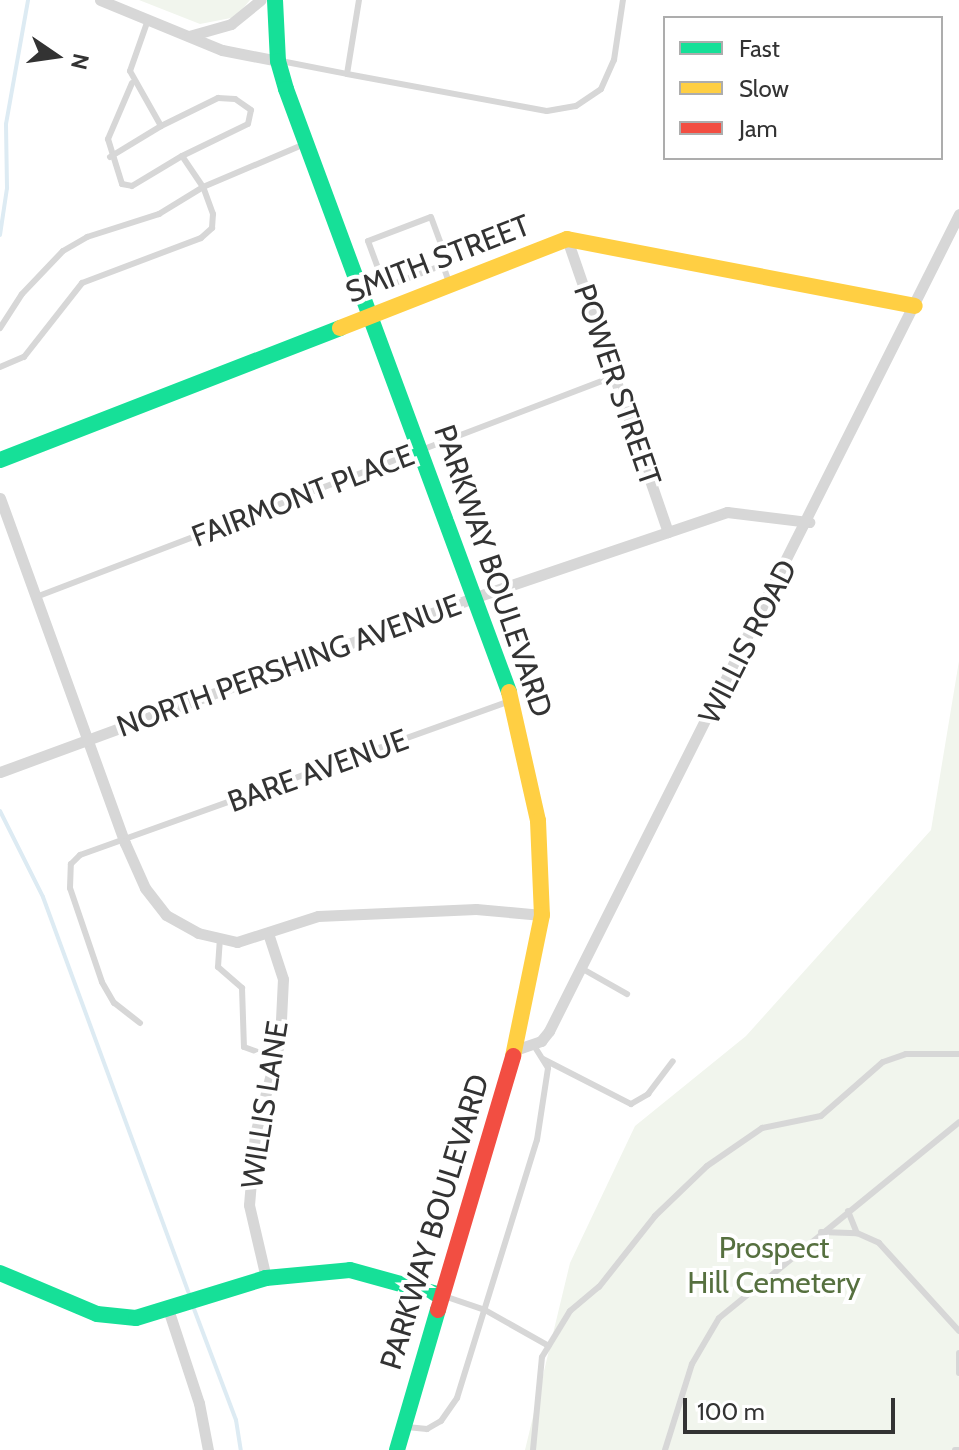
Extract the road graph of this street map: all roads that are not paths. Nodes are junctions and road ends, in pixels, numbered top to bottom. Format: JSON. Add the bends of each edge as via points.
{"nodes":[{"id":1,"x":100,"y":0,"type":"edge"},
{"id":2,"x":261,"y":0,"type":"edge"},
{"id":3,"x":275,"y":0,"type":"edge"},
{"id":4,"x":359,"y":0,"type":"edge"},
{"id":5,"x":623,"y":0,"type":"edge"},
{"id":6,"x":148,"y":20,"type":"junction"},
{"id":7,"x":189,"y":36,"type":"junction"},
{"id":8,"x":278,"y":61,"type":"junction"},
{"id":9,"x":347,"y":74,"type":"junction"},
{"id":10,"x":132,"y":83,"type":"junction"},
{"id":11,"x":161,"y":126,"type":"junction"},
{"id":12,"x":305,"y":144,"type":"junction"},
{"id":13,"x":182,"y":156,"type":"junction"},
{"id":14,"x":110,"y":157,"type":"junction"},
{"id":15,"x":203,"y":187,"type":"junction"},
{"id":16,"x":959,"y":214,"type":"edge"},
{"id":17,"x":567,"y":239,"type":"junction"},
{"id":18,"x":370,"y":246,"type":"junction"},
{"id":19,"x":348,"y":255,"type":"junction"},
{"id":20,"x":443,"y":265,"type":"junction"},
{"id":21,"x":383,"y":281,"type":"junction"},
{"id":22,"x":396,"y":283,"type":"junction"},
{"id":23,"x":451,"y":285,"type":"junction"},
{"id":24,"x":361,"y":288,"type":"junction"},
{"id":25,"x":403,"y":303,"type":"junction"},
{"id":26,"x":915,"y":306,"type":"junction"},
{"id":27,"x":372,"y":316,"type":"junction"},
{"id":28,"x":0,"y":328,"type":"edge"},
{"id":29,"x":0,"y":367,"type":"edge"},
{"id":30,"x":615,"y":376,"type":"junction"},
{"id":31,"x":424,"y":450,"type":"junction"},
{"id":32,"x":0,"y":460,"type":"edge"},
{"id":33,"x":0,"y":498,"type":"edge"},
{"id":34,"x":809,"y":522,"type":"junction"},
{"id":35,"x":668,"y":532,"type":"junction"},
{"id":36,"x":36,"y":597,"type":"junction"},
{"id":37,"x":476,"y":597,"type":"junction"},
{"id":38,"x":512,"y":700,"type":"junction"},
{"id":39,"x":89,"y":741,"type":"junction"},
{"id":40,"x":2,"y":772,"type":"edge"},
{"id":41,"x":125,"y":843,"type":"junction"},
{"id":42,"x":542,"y":915,"type":"junction"},
{"id":43,"x":268,"y":933,"type":"junction"},
{"id":44,"x":220,"y":938,"type":"junction"},
{"id":45,"x":581,"y":968,"type":"junction"},
{"id":46,"x":627,"y":994,"type":"dead end"},
{"id":47,"x":140,"y":1023,"type":"dead end"},
{"id":48,"x":533,"y":1044,"type":"junction"},
{"id":49,"x":515,"y":1050,"type":"junction"},
{"id":50,"x":959,"y":1054,"type":"edge"},
{"id":51,"x":275,"y":1058,"type":"junction"},
{"id":52,"x":543,"y":1059,"type":"junction"},
{"id":53,"x":673,"y":1061,"type":"dead end"},
{"id":54,"x":959,"y":1122,"type":"edge"},
{"id":55,"x":848,"y":1211,"type":"junction"},
{"id":56,"x":821,"y":1232,"type":"junction"},
{"id":57,"x":857,"y":1233,"type":"junction"},
{"id":58,"x":0,"y":1273,"type":"edge"},
{"id":59,"x":266,"y":1278,"type":"junction"},
{"id":60,"x":441,"y":1295,"type":"junction"},
{"id":61,"x":485,"y":1310,"type":"junction"},
{"id":62,"x":169,"y":1312,"type":"junction"},
{"id":63,"x":959,"y":1331,"type":"edge"},
{"id":64,"x":549,"y":1346,"type":"junction"},
{"id":65,"x":959,"y":1353,"type":"edge"},
{"id":66,"x":959,"y":1373,"type":"edge"},
{"id":67,"x":404,"y":1427,"type":"junction"},
{"id":68,"x":669,"y":1448,"type":"edge"},
{"id":69,"x":208,"y":1450,"type":"edge"},
{"id":70,"x":397,"y":1450,"type":"edge"},
{"id":71,"x":533,"y":1450,"type":"edge"}],
"edges":[{"from":1,"to":6,"type":"street"},
{"from":2,"to":7,"type":"street","via":[[231,24]]},
{"from":3,"to":8,"type":"street","name":"PARKWAY BOULEVARD"},
{"from":4,"to":9,"type":"lane"},
{"from":5,"to":9,"type":"lane","via":[[614,60],[601,89],[576,106],[547,111]]},
{"from":6,"to":7,"type":"street"},
{"from":6,"to":10,"type":"lane","via":[[133,57]]},
{"from":7,"to":8,"type":"street","via":[[222,50]]},
{"from":8,"to":9,"type":"lane"},
{"from":8,"to":12,"type":"street","name":"PARKWAY BOULEVARD"},
{"from":10,"to":11,"type":"lane"},
{"from":10,"to":14,"type":"lane","via":[[110,131]]},
{"from":11,"to":13,"type":"lane","via":[[218,98],[235,99],[251,110],[248,124]]},
{"from":11,"to":14,"type":"lane"},
{"from":12,"to":15,"type":"lane"},
{"from":12,"to":19,"type":"street","name":"PARKWAY BOULEVARD"},
{"from":13,"to":14,"type":"lane","via":[[132,186],[122,184]]},
{"from":13,"to":15,"type":"lane"},
{"from":15,"to":28,"type":"lane","via":[[159,214],[87,237],[63,251],[22,294]]},
{"from":15,"to":29,"type":"lane","via":[[214,222],[208,233],[82,283],[24,357]]},
{"from":16,"to":26,"type":"street","name":"WILLIS ROAD"},
{"from":17,"to":23,"type":"street","name":"SMITH STREET"},
{"from":17,"to":26,"type":"street","name":"SMITH STREET"},
{"from":17,"to":30,"type":"street","name":"POWER STREET"},
{"from":18,"to":19,"type":"lane"},
{"from":18,"to":20,"type":"lane","via":[[368,241],[431,217],[448,263]]},
{"from":18,"to":21,"type":"lane"},
{"from":19,"to":24,"type":"street","name":"PARKWAY BOULEVARD"},
{"from":20,"to":22,"type":"lane"},
{"from":20,"to":23,"type":"lane"},
{"from":21,"to":22,"type":"lane","via":[[385,287]]},
{"from":21,"to":24,"type":"lane"},
{"from":22,"to":25,"type":"lane"},
{"from":23,"to":25,"type":"street","name":"SMITH STREET"},
{"from":24,"to":27,"type":"street","name":"PARKWAY BOULEVARD"},
{"from":25,"to":27,"type":"street","name":"SMITH STREET"},
{"from":26,"to":34,"type":"street","name":"WILLIS ROAD"},
{"from":27,"to":31,"type":"street","name":"PARKWAY BOULEVARD"},
{"from":27,"to":32,"type":"street","name":"SMITH STREET"},
{"from":30,"to":31,"type":"lane","name":"FAIRMONT PLACE"},
{"from":30,"to":35,"type":"street","name":"POWER STREET"},
{"from":31,"to":36,"type":"lane","name":"FAIRMONT PLACE"},
{"from":31,"to":37,"type":"street","name":"PARKWAY BOULEVARD"},
{"from":33,"to":36,"type":"street"},
{"from":34,"to":35,"type":"street","name":"NORTH PERSHING AVENUE","via":[[727,512]]},
{"from":34,"to":45,"type":"street","name":"WILLIS ROAD"},
{"from":35,"to":37,"type":"street","name":"NORTH PERSHING AVENUE"},
{"from":36,"to":39,"type":"street"},
{"from":37,"to":38,"type":"street","name":"PARKWAY BOULEVARD"},
{"from":37,"to":39,"type":"street","name":"NORTH PERSHING AVENUE"},
{"from":38,"to":41,"type":"lane","name":"BARE AVENUE"},
{"from":38,"to":42,"type":"street","name":"PARKWAY BOULEVARD","via":[[538,821]]},
{"from":39,"to":40,"type":"street","name":"NORTH PERSHING AVENUE"},
{"from":39,"to":41,"type":"street"},
{"from":41,"to":44,"type":"street","via":[[145,888],[166,915],[198,933]]},
{"from":41,"to":47,"type":"lane","name":"BARE AVENUE","via":[[80,855],[71,864],[70,888],[102,982],[114,1003]]},
{"from":42,"to":43,"type":"street","via":[[476,909],[318,916]]},
{"from":42,"to":49,"type":"street","name":"PARKWAY BOULEVARD"},
{"from":43,"to":44,"type":"street","via":[[237,942]]},
{"from":43,"to":51,"type":"street","name":"WILLIS LANE","via":[[283,979]]},
{"from":44,"to":51,"type":"lane","via":[[218,967],[242,988],[244,1047]]},
{"from":45,"to":46,"type":"lane"},
{"from":45,"to":48,"type":"street","name":"WILLIS ROAD","via":[[549,1031]]},
{"from":48,"to":49,"type":"street"},
{"from":48,"to":52,"type":"lane"},
{"from":49,"to":60,"type":"street","name":"PARKWAY BOULEVARD"},
{"from":50,"to":64,"type":"lane","via":[[906,1054],[883,1062],[821,1116],[762,1128],[707,1166],[655,1216],[599,1287],[570,1311]]},
{"from":51,"to":59,"type":"street","name":"WILLIS LANE","via":[[255,1134],[249,1205]]},
{"from":52,"to":53,"type":"lane","via":[[631,1104],[648,1094]]},
{"from":52,"to":61,"type":"lane","via":[[548,1082],[537,1140]]},
{"from":54,"to":55,"type":"lane"},
{"from":55,"to":56,"type":"lane"},
{"from":55,"to":57,"type":"lane"},
{"from":56,"to":57,"type":"lane"},
{"from":56,"to":68,"type":"lane","via":[[719,1318],[692,1364]]},
{"from":57,"to":63,"type":"lane","via":[[879,1243]]},
{"from":58,"to":62,"type":"street","via":[[97,1314],[136,1318]]},
{"from":59,"to":60,"type":"street","via":[[350,1270]]},
{"from":59,"to":62,"type":"street"},
{"from":60,"to":61,"type":"lane"},
{"from":60,"to":67,"type":"street","name":"PARKWAY BOULEVARD"},
{"from":61,"to":64,"type":"lane"},
{"from":61,"to":67,"type":"lane","via":[[457,1398],[441,1421],[427,1429]]},
{"from":62,"to":69,"type":"street","via":[[199,1403]]},
{"from":64,"to":71,"type":"lane","via":[[542,1357]]},
{"from":65,"to":66,"type":"lane"},
{"from":67,"to":70,"type":"street","name":"PARKWAY BOULEVARD"}]}
